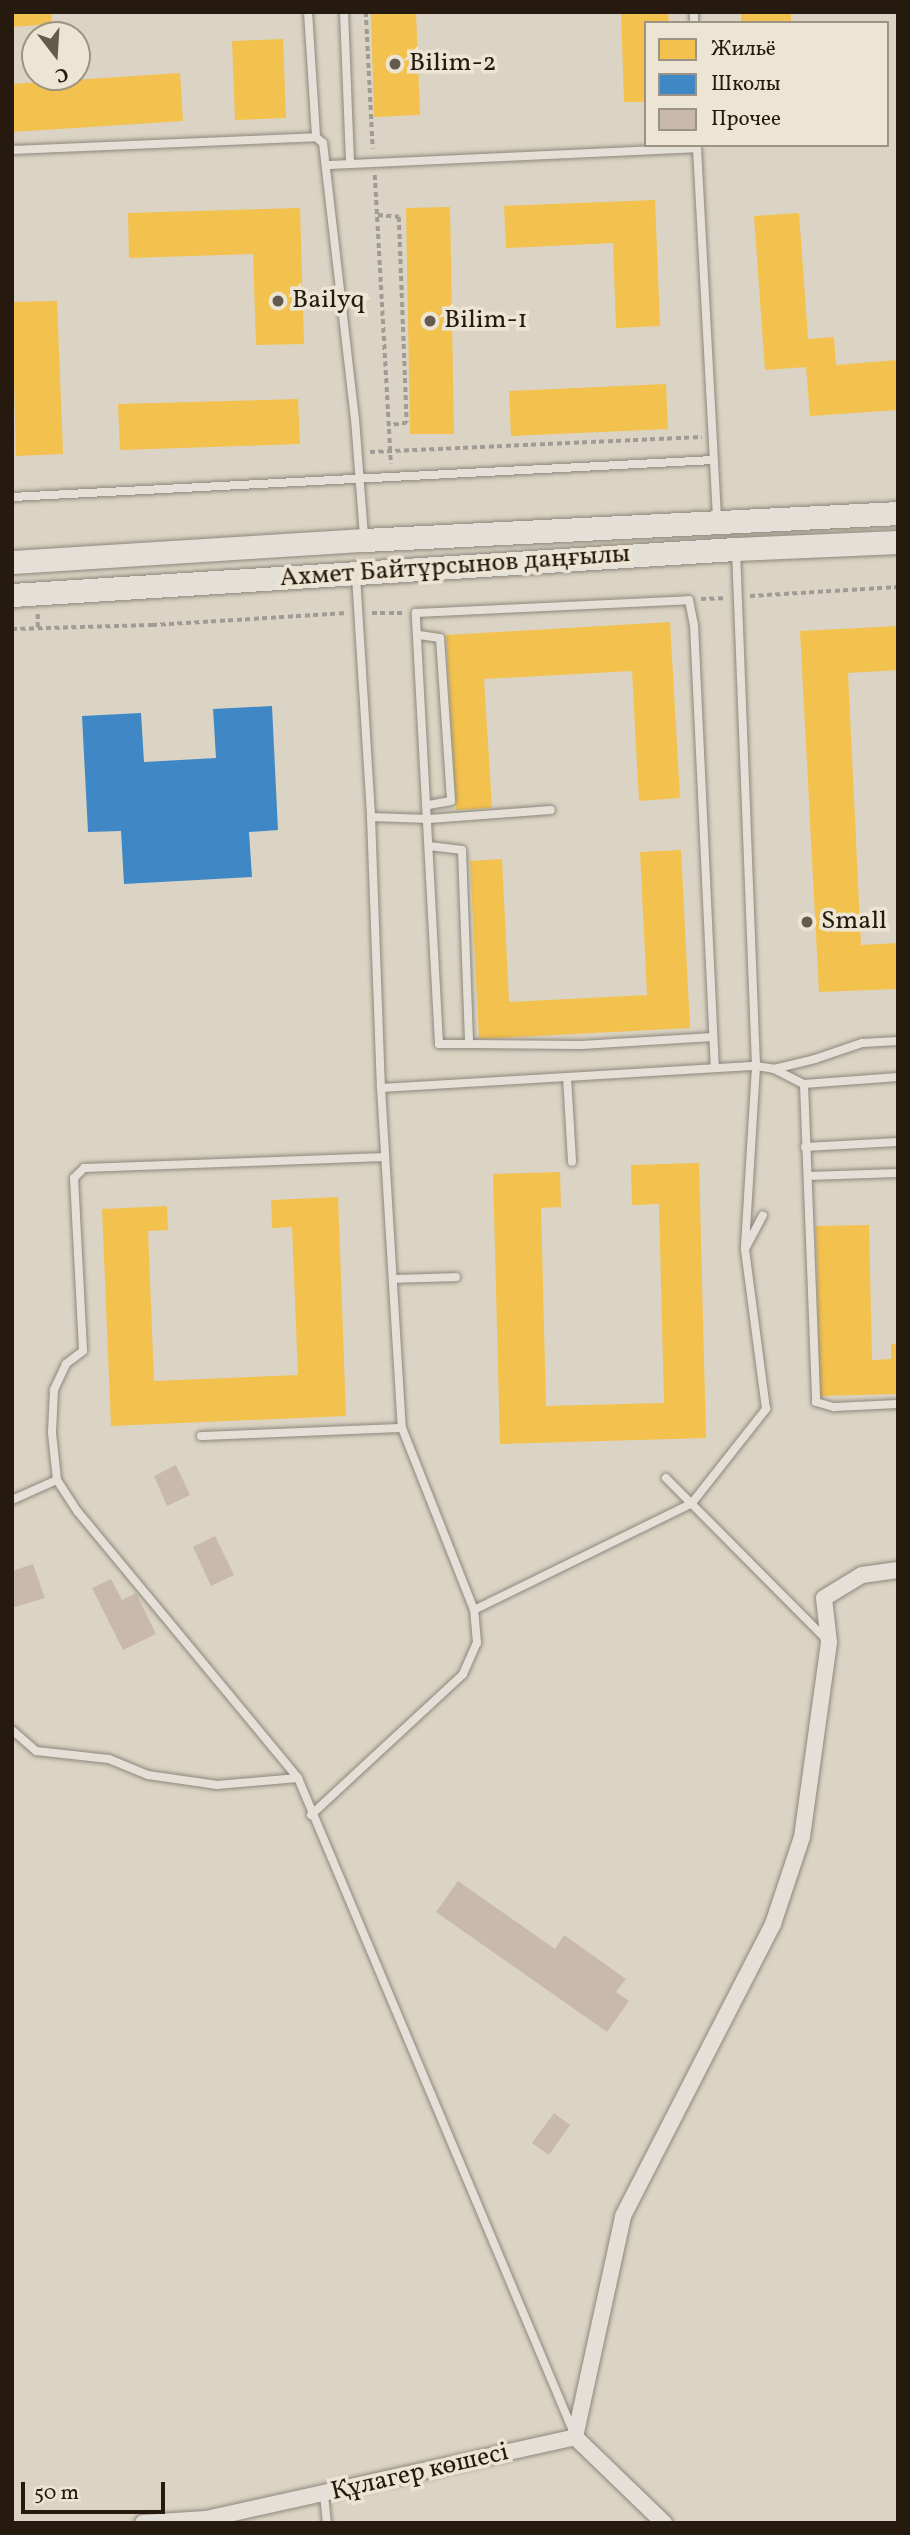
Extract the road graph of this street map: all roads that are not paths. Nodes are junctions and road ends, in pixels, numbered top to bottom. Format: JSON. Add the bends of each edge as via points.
{"nodes":[{"id":1,"x":308,"y":12,"type":"edge"},
{"id":2,"x":344,"y":12,"type":"edge"},
{"id":3,"x":316,"y":137,"type":"junction"},
{"id":4,"x":697,"y":147,"type":"edge"},
{"id":5,"x":12,"y":150,"type":"edge"},
{"id":6,"x":350,"y":164,"type":"junction"},
{"id":7,"x":328,"y":165,"type":"junction"},
{"id":8,"x":713,"y":460,"type":"junction"},
{"id":9,"x":360,"y":478,"type":"junction"},
{"id":10,"x":12,"y":497,"type":"edge"},
{"id":11,"x":898,"y":513,"type":"edge"},
{"id":12,"x":717,"y":522,"type":"junction"},
{"id":13,"x":364,"y":540,"type":"junction"},
{"id":14,"x":898,"y":542,"type":"edge"},
{"id":15,"x":736,"y":549,"type":"junction"},
{"id":16,"x":12,"y":562,"type":"edge"},
{"id":17,"x":355,"y":573,"type":"junction"},
{"id":18,"x":12,"y":594,"type":"edge"},
{"id":19,"x":419,"y":635,"type":"junction"},
{"id":20,"x":428,"y":805,"type":"junction"},
{"id":21,"x":551,"y":810,"type":"dead end"},
{"id":22,"x":371,"y":817,"type":"junction"},
{"id":23,"x":429,"y":819,"type":"junction"},
{"id":24,"x":429,"y":846,"type":"junction"},
{"id":25,"x":713,"y":1037,"type":"junction"},
{"id":26,"x":898,"y":1041,"type":"edge"},
{"id":27,"x":469,"y":1044,"type":"junction"},
{"id":28,"x":756,"y":1066,"type":"junction"},
{"id":29,"x":715,"y":1068,"type":"junction"},
{"id":30,"x":774,"y":1069,"type":"junction"},
{"id":31,"x":567,"y":1077,"type":"junction"},
{"id":32,"x":898,"y":1077,"type":"edge"},
{"id":33,"x":804,"y":1084,"type":"junction"},
{"id":34,"x":381,"y":1088,"type":"junction"},
{"id":35,"x":898,"y":1142,"type":"edge"},
{"id":36,"x":805,"y":1147,"type":"junction"},
{"id":37,"x":385,"y":1157,"type":"junction"},
{"id":38,"x":572,"y":1162,"type":"dead end"},
{"id":39,"x":898,"y":1173,"type":"edge"},
{"id":40,"x":808,"y":1176,"type":"junction"},
{"id":41,"x":763,"y":1215,"type":"dead end"},
{"id":42,"x":744,"y":1250,"type":"junction"},
{"id":43,"x":456,"y":1277,"type":"dead end"},
{"id":44,"x":393,"y":1279,"type":"junction"},
{"id":45,"x":898,"y":1404,"type":"edge"},
{"id":46,"x":402,"y":1428,"type":"junction"},
{"id":47,"x":201,"y":1436,"type":"dead end"},
{"id":48,"x":666,"y":1478,"type":"dead end"},
{"id":49,"x":57,"y":1480,"type":"junction"},
{"id":50,"x":12,"y":1500,"type":"edge"},
{"id":51,"x":692,"y":1503,"type":"junction"},
{"id":52,"x":898,"y":1570,"type":"edge"},
{"id":53,"x":474,"y":1610,"type":"junction"},
{"id":54,"x":829,"y":1642,"type":"junction"},
{"id":55,"x":12,"y":1730,"type":"edge"},
{"id":56,"x":298,"y":1777,"type":"junction"},
{"id":57,"x":312,"y":1815,"type":"junction"},
{"id":58,"x":575,"y":2437,"type":"junction"},
{"id":59,"x":324,"y":2495,"type":"junction"},
{"id":60,"x":143,"y":2523,"type":"edge"},
{"id":61,"x":327,"y":2523,"type":"edge"},
{"id":62,"x":664,"y":2523,"type":"edge"}],
"edges":[{"from":1,"to":3,"type":"lane"},
{"from":2,"to":6,"type":"lane"},
{"from":3,"to":5,"type":"lane"},
{"from":3,"to":7,"type":"lane","via":[[323,143]]},
{"from":4,"to":6,"type":"lane"},
{"from":4,"to":8,"type":"lane"},
{"from":6,"to":7,"type":"lane"},
{"from":7,"to":9,"type":"lane"},
{"from":8,"to":9,"type":"lane"},
{"from":8,"to":12,"type":"lane"},
{"from":9,"to":10,"type":"lane"},
{"from":9,"to":13,"type":"lane"},
{"from":11,"to":12,"type":"street","name":"Ахмет Байтұрсынов даңғылы"},
{"from":12,"to":13,"type":"street","name":"Ахмет Байтұрсынов даңғылы"},
{"from":13,"to":16,"type":"street","name":"Ахмет Байтұрсынов даңғылы"},
{"from":14,"to":15,"type":"street","name":"Ахмет Байтұрсынов даңғылы"},
{"from":15,"to":17,"type":"street","name":"Ахмет Байтұрсынов даңғылы"},
{"from":15,"to":28,"type":"lane"},
{"from":17,"to":18,"type":"street","name":"Ахмет Байтұрсынов даңғылы"},
{"from":17,"to":22,"type":"lane"},
{"from":19,"to":20,"type":"lane"},
{"from":19,"to":20,"type":"lane","via":[[440,638],[450,801]]},
{"from":19,"to":25,"type":"lane","via":[[416,613],[689,600],[694,625]]},
{"from":20,"to":23,"type":"lane"},
{"from":21,"to":23,"type":"lane"},
{"from":22,"to":23,"type":"lane"},
{"from":22,"to":34,"type":"lane"},
{"from":23,"to":24,"type":"lane"},
{"from":24,"to":27,"type":"lane","via":[[462,850]]},
{"from":24,"to":27,"type":"lane","via":[[439,1044]]},
{"from":25,"to":27,"type":"lane","via":[[581,1045]]},
{"from":25,"to":29,"type":"lane"},
{"from":26,"to":30,"type":"lane","via":[[863,1043]]},
{"from":28,"to":29,"type":"lane"},
{"from":28,"to":30,"type":"lane"},
{"from":28,"to":42,"type":"lane"},
{"from":29,"to":31,"type":"lane"},
{"from":30,"to":33,"type":"lane"},
{"from":31,"to":34,"type":"lane"},
{"from":31,"to":38,"type":"lane"},
{"from":32,"to":33,"type":"lane"},
{"from":33,"to":36,"type":"lane"},
{"from":34,"to":37,"type":"lane"},
{"from":35,"to":36,"type":"lane"},
{"from":36,"to":40,"type":"lane"},
{"from":37,"to":44,"type":"lane"},
{"from":37,"to":49,"type":"lane","via":[[84,1168],[74,1178],[83,1350],[66,1364],[54,1390]]},
{"from":39,"to":40,"type":"lane"},
{"from":40,"to":45,"type":"lane","via":[[816,1402],[834,1407]]},
{"from":41,"to":42,"type":"lane"},
{"from":42,"to":51,"type":"lane","via":[[766,1409]]},
{"from":43,"to":44,"type":"lane"},
{"from":44,"to":46,"type":"lane"},
{"from":46,"to":47,"type":"lane"},
{"from":46,"to":53,"type":"lane"},
{"from":48,"to":51,"type":"lane"},
{"from":49,"to":50,"type":"lane"},
{"from":49,"to":56,"type":"lane","via":[[78,1513]]},
{"from":51,"to":53,"type":"lane"},
{"from":51,"to":54,"type":"lane"},
{"from":52,"to":54,"type":"street","via":[[862,1575],[824,1598]]},
{"from":53,"to":57,"type":"lane","via":[[477,1643],[463,1674]]},
{"from":54,"to":58,"type":"street","via":[[802,1837],[773,1924],[623,2216]]},
{"from":55,"to":56,"type":"lane","via":[[36,1751],[109,1759],[148,1775],[217,1785]]},
{"from":56,"to":57,"type":"lane"},
{"from":57,"to":58,"type":"lane"},
{"from":58,"to":59,"type":"street","name":"Құлагер көшесі"},
{"from":58,"to":62,"type":"street"},
{"from":59,"to":60,"type":"street","name":"Құлагер көшесі","via":[[206,2519]]},
{"from":59,"to":61,"type":"lane"}]}
